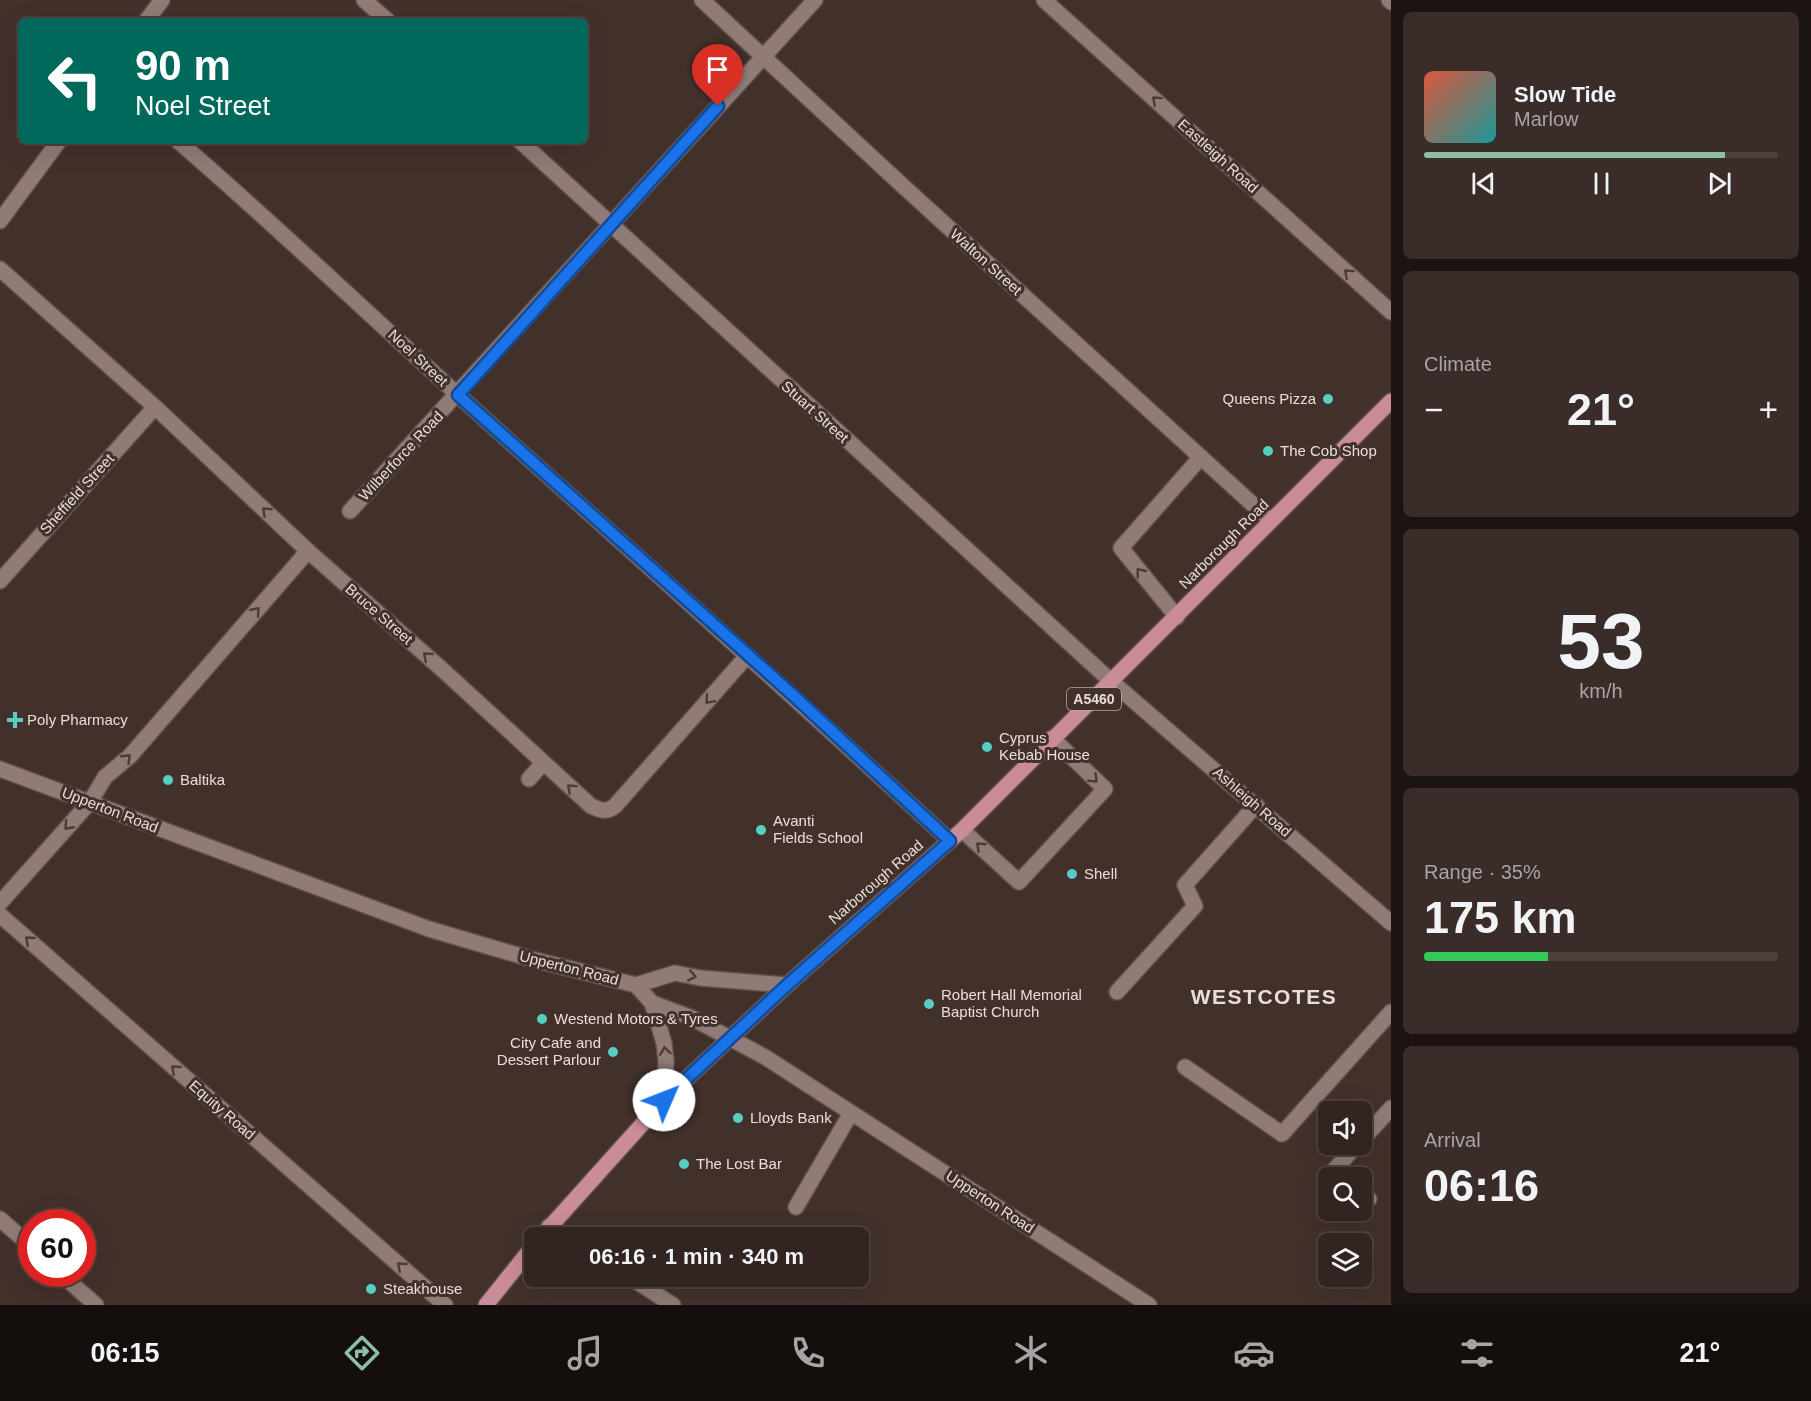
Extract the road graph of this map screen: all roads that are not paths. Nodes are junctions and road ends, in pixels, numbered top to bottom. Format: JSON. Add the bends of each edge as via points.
{"nodes":[{"id":1,"x":162,"y":0,"type":"edge"},
{"id":2,"x":364,"y":0,"type":"edge"},
{"id":3,"x":702,"y":0,"type":"edge"},
{"id":4,"x":815,"y":0,"type":"edge"},
{"id":5,"x":1044,"y":0,"type":"edge"},
{"id":6,"x":148,"y":18,"type":"edge"},
{"id":7,"x":384,"y":18,"type":"edge"},
{"id":8,"x":764,"y":56,"type":"junction"},
{"id":9,"x":57,"y":144,"type":"edge"},
{"id":10,"x":182,"y":144,"type":"edge"},
{"id":11,"x":523,"y":144,"type":"edge"},
{"id":12,"x":0,"y":221,"type":"edge"},
{"id":13,"x":611,"y":225,"type":"junction"},
{"id":14,"x":0,"y":269,"type":"edge"},
{"id":15,"x":1391,"y":312,"type":"edge"},
{"id":16,"x":458,"y":395,"type":"junction"},
{"id":17,"x":1391,"y":402,"type":"edge"},
{"id":18,"x":154,"y":407,"type":"junction"},
{"id":19,"x":1201,"y":457,"type":"junction"},
{"id":20,"x":350,"y":512,"type":"dead end"},
{"id":21,"x":1271,"y":521,"type":"junction"},
{"id":22,"x":308,"y":551,"type":"junction"},
{"id":23,"x":0,"y":581,"type":"edge"},
{"id":24,"x":1177,"y":617,"type":"junction"},
{"id":25,"x":747,"y":656,"type":"junction"},
{"id":26,"x":1112,"y":682,"type":"junction"},
{"id":27,"x":1052,"y":738,"type":"junction"},
{"id":28,"x":543,"y":763,"type":"junction"},
{"id":29,"x":0,"y":769,"type":"edge"},
{"id":30,"x":528,"y":779,"type":"dead end"},
{"id":31,"x":90,"y":802,"type":"junction"},
{"id":32,"x":1256,"y":805,"type":"junction"},
{"id":33,"x":962,"y":830,"type":"junction"},
{"id":34,"x":950,"y":841,"type":"junction"},
{"id":35,"x":0,"y":903,"type":"edge"},
{"id":36,"x":0,"y":915,"type":"edge"},
{"id":37,"x":1391,"y":923,"type":"edge"},
{"id":38,"x":636,"y":985,"type":"junction"},
{"id":39,"x":787,"y":985,"type":"junction"},
{"id":40,"x":1117,"y":992,"type":"dead end"},
{"id":41,"x":652,"y":1003,"type":"junction"},
{"id":42,"x":1391,"y":1012,"type":"edge"},
{"id":43,"x":730,"y":1038,"type":"junction"},
{"id":44,"x":1185,"y":1067,"type":"dead end"},
{"id":45,"x":664,"y":1100,"type":"junction"},
{"id":46,"x":1391,"y":1108,"type":"edge"},
{"id":47,"x":851,"y":1113,"type":"junction"},
{"id":48,"x":1372,"y":1129,"type":"edge"},
{"id":49,"x":1348,"y":1155,"type":"edge"},
{"id":50,"x":1337,"y":1167,"type":"edge"},
{"id":51,"x":796,"y":1206,"type":"dead end"},
{"id":52,"x":0,"y":1219,"type":"edge"},
{"id":53,"x":549,"y":1227,"type":"edge"},
{"id":54,"x":18,"y":1235,"type":"edge"},
{"id":55,"x":524,"y":1258,"type":"edge"},
{"id":56,"x":76,"y":1287,"type":"edge"},
{"id":57,"x":645,"y":1287,"type":"edge"},
{"id":58,"x":96,"y":1305,"type":"edge"},
{"id":59,"x":445,"y":1305,"type":"edge"},
{"id":60,"x":486,"y":1305,"type":"edge"},
{"id":61,"x":673,"y":1305,"type":"edge"},
{"id":62,"x":1149,"y":1305,"type":"edge"}],
"edges":[{"from":1,"to":6,"type":"street"},
{"from":2,"to":7,"type":"street"},
{"from":3,"to":8,"type":"street","name":"Walton Street"},
{"from":4,"to":8,"type":"street","name":"Wilberforce Road"},
{"from":15,"to":5,"type":"street","name":"Eastleigh Road","one_way":true},
{"from":8,"to":13,"type":"street","name":"Wilberforce Road"},
{"from":8,"to":19,"type":"street","name":"Walton Street"},
{"from":9,"to":12,"type":"street"},
{"from":10,"to":16,"type":"street","name":"Noel Street"},
{"from":11,"to":13,"type":"street","name":"Stuart Street"},
{"from":13,"to":16,"type":"street","name":"Wilberforce Road"},
{"from":13,"to":26,"type":"street","name":"Stuart Street"},
{"from":14,"to":18,"type":"street","name":"Bruce Street"},
{"from":16,"to":20,"type":"street","name":"Wilberforce Road"},
{"from":16,"to":25,"type":"street","name":"Noel Street"},
{"from":17,"to":21,"type":"main road","name":"Narborough Road","number":"A5460"},
{"from":22,"to":18,"type":"street","name":"Bruce Street","one_way":true},
{"from":18,"to":23,"type":"street","name":"Sheffield Street"},
{"from":19,"to":21,"type":"street","name":"Walton Street"},
{"from":24,"to":19,"type":"street","one_way":true,"via":[[1120,548]]},
{"from":21,"to":24,"type":"main road","name":"Narborough Road","number":"A5460"},
{"from":28,"to":22,"type":"street","name":"Bruce Street","one_way":true},
{"from":31,"to":22,"type":"street","one_way":true,"via":[[105,777],[130,756]]},
{"from":24,"to":26,"type":"main road","name":"Narborough Road","number":"A5460"},
{"from":25,"to":28,"type":"street","name":"Bruce Street","one_way":true,"via":[[609,810],[591,806]]},
{"from":25,"to":34,"type":"street","name":"Noel Street"},
{"from":26,"to":27,"type":"main road","name":"Narborough Road","number":"A5460"},
{"from":26,"to":32,"type":"street","name":"Ashleigh Road"},
{"from":27,"to":33,"type":"main road","name":"Narborough Road","number":"A5460"},
{"from":27,"to":33,"type":"street","one_way":true,"via":[[1105,789],[1019,882]]},
{"from":28,"to":30,"type":"street"},
{"from":29,"to":31,"type":"street","name":"Upperton Road"},
{"from":31,"to":35,"type":"street","one_way":true},
{"from":31,"to":38,"type":"street","name":"Upperton Road","via":[[429,929]]},
{"from":32,"to":37,"type":"street","name":"Ashleigh Road"},
{"from":32,"to":40,"type":"street","via":[[1185,885],[1195,906]]},
{"from":33,"to":34,"type":"main road","name":"Narborough Road","number":"A5460"},
{"from":34,"to":39,"type":"main road","name":"Narborough Road","number":"A5460"},
{"from":59,"to":36,"type":"street","name":"Equity Road","one_way":true},
{"from":38,"to":39,"type":"street","one_way":true,"via":[[675,973]]},
{"from":38,"to":41,"type":"street","name":"Upperton Road"},
{"from":39,"to":43,"type":"main road","name":"Narborough Road","number":"A5460"},
{"from":41,"to":43,"type":"street","name":"Upperton Road"},
{"from":45,"to":41,"type":"street","one_way":true,"via":[[665,1052]]},
{"from":42,"to":44,"type":"street","via":[[1282,1134]]},
{"from":43,"to":45,"type":"main road","name":"Narborough Road","number":"A5460"},
{"from":43,"to":47,"type":"street","name":"Upperton Road"},
{"from":45,"to":53,"type":"main road","name":"Narborough Road","number":"A5460"},
{"from":46,"to":48,"type":"street"},
{"from":47,"to":51,"type":"street"},
{"from":47,"to":62,"type":"street","name":"Upperton Road"},
{"from":49,"to":50,"type":"street"},
{"from":52,"to":54,"type":"street"},
{"from":55,"to":60,"type":"main road"},
{"from":56,"to":58,"type":"street"},
{"from":57,"to":61,"type":"street"}]}
